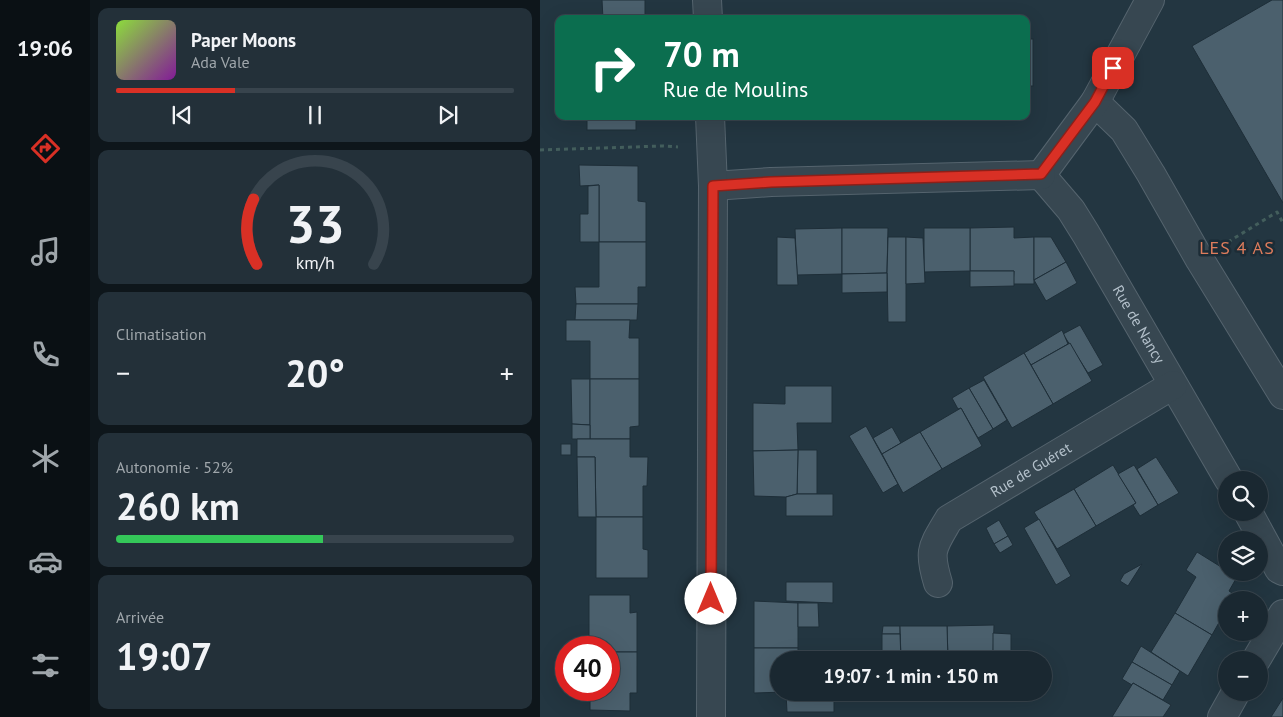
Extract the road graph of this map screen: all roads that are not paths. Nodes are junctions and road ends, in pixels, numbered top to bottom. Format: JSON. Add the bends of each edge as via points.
{"nodes":[{"id":1,"x":707,"y":0,"type":"edge"},
{"id":2,"x":1150,"y":0,"type":"edge"},
{"id":3,"x":708,"y":15,"type":"edge"},
{"id":4,"x":1095,"y":102,"type":"junction"},
{"id":5,"x":710,"y":120,"type":"edge"},
{"id":6,"x":1041,"y":174,"type":"junction"},
{"id":7,"x":713,"y":186,"type":"junction"},
{"id":8,"x":1173,"y":385,"type":"junction"},
{"id":9,"x":1283,"y":394,"type":"edge"},
{"id":10,"x":1224,"y":471,"type":"edge"},
{"id":11,"x":1253,"y":521,"type":"edge"},
{"id":12,"x":1283,"y":571,"type":"edge"},
{"id":13,"x":938,"y":583,"type":"dead end"},
{"id":14,"x":1282,"y":617,"type":"edge"},
{"id":15,"x":1261,"y":651,"type":"edge"},
{"id":16,"x":1231,"y":701,"type":"edge"},
{"id":17,"x":711,"y":717,"type":"edge"},
{"id":18,"x":1222,"y":717,"type":"edge"}],
"edges":[{"from":1,"to":3,"type":"street"},
{"from":2,"to":4,"type":"street"},
{"from":4,"to":6,"type":"street"},
{"from":4,"to":9,"type":"street","via":[[1124,130]]},
{"from":5,"to":7,"type":"street"},
{"from":6,"to":7,"type":"street"},
{"from":6,"to":8,"type":"street","name":"Rue de Nancy","via":[[1071,210]]},
{"from":7,"to":17,"type":"street"},
{"from":8,"to":10,"type":"street","name":"Rue de Nancy"},
{"from":8,"to":13,"type":"street","name":"Rue de Guéret","via":[[949,519],[934,545],[932,561]]},
{"from":11,"to":12,"type":"street"},
{"from":14,"to":15,"type":"street"},
{"from":16,"to":18,"type":"street"}]}
